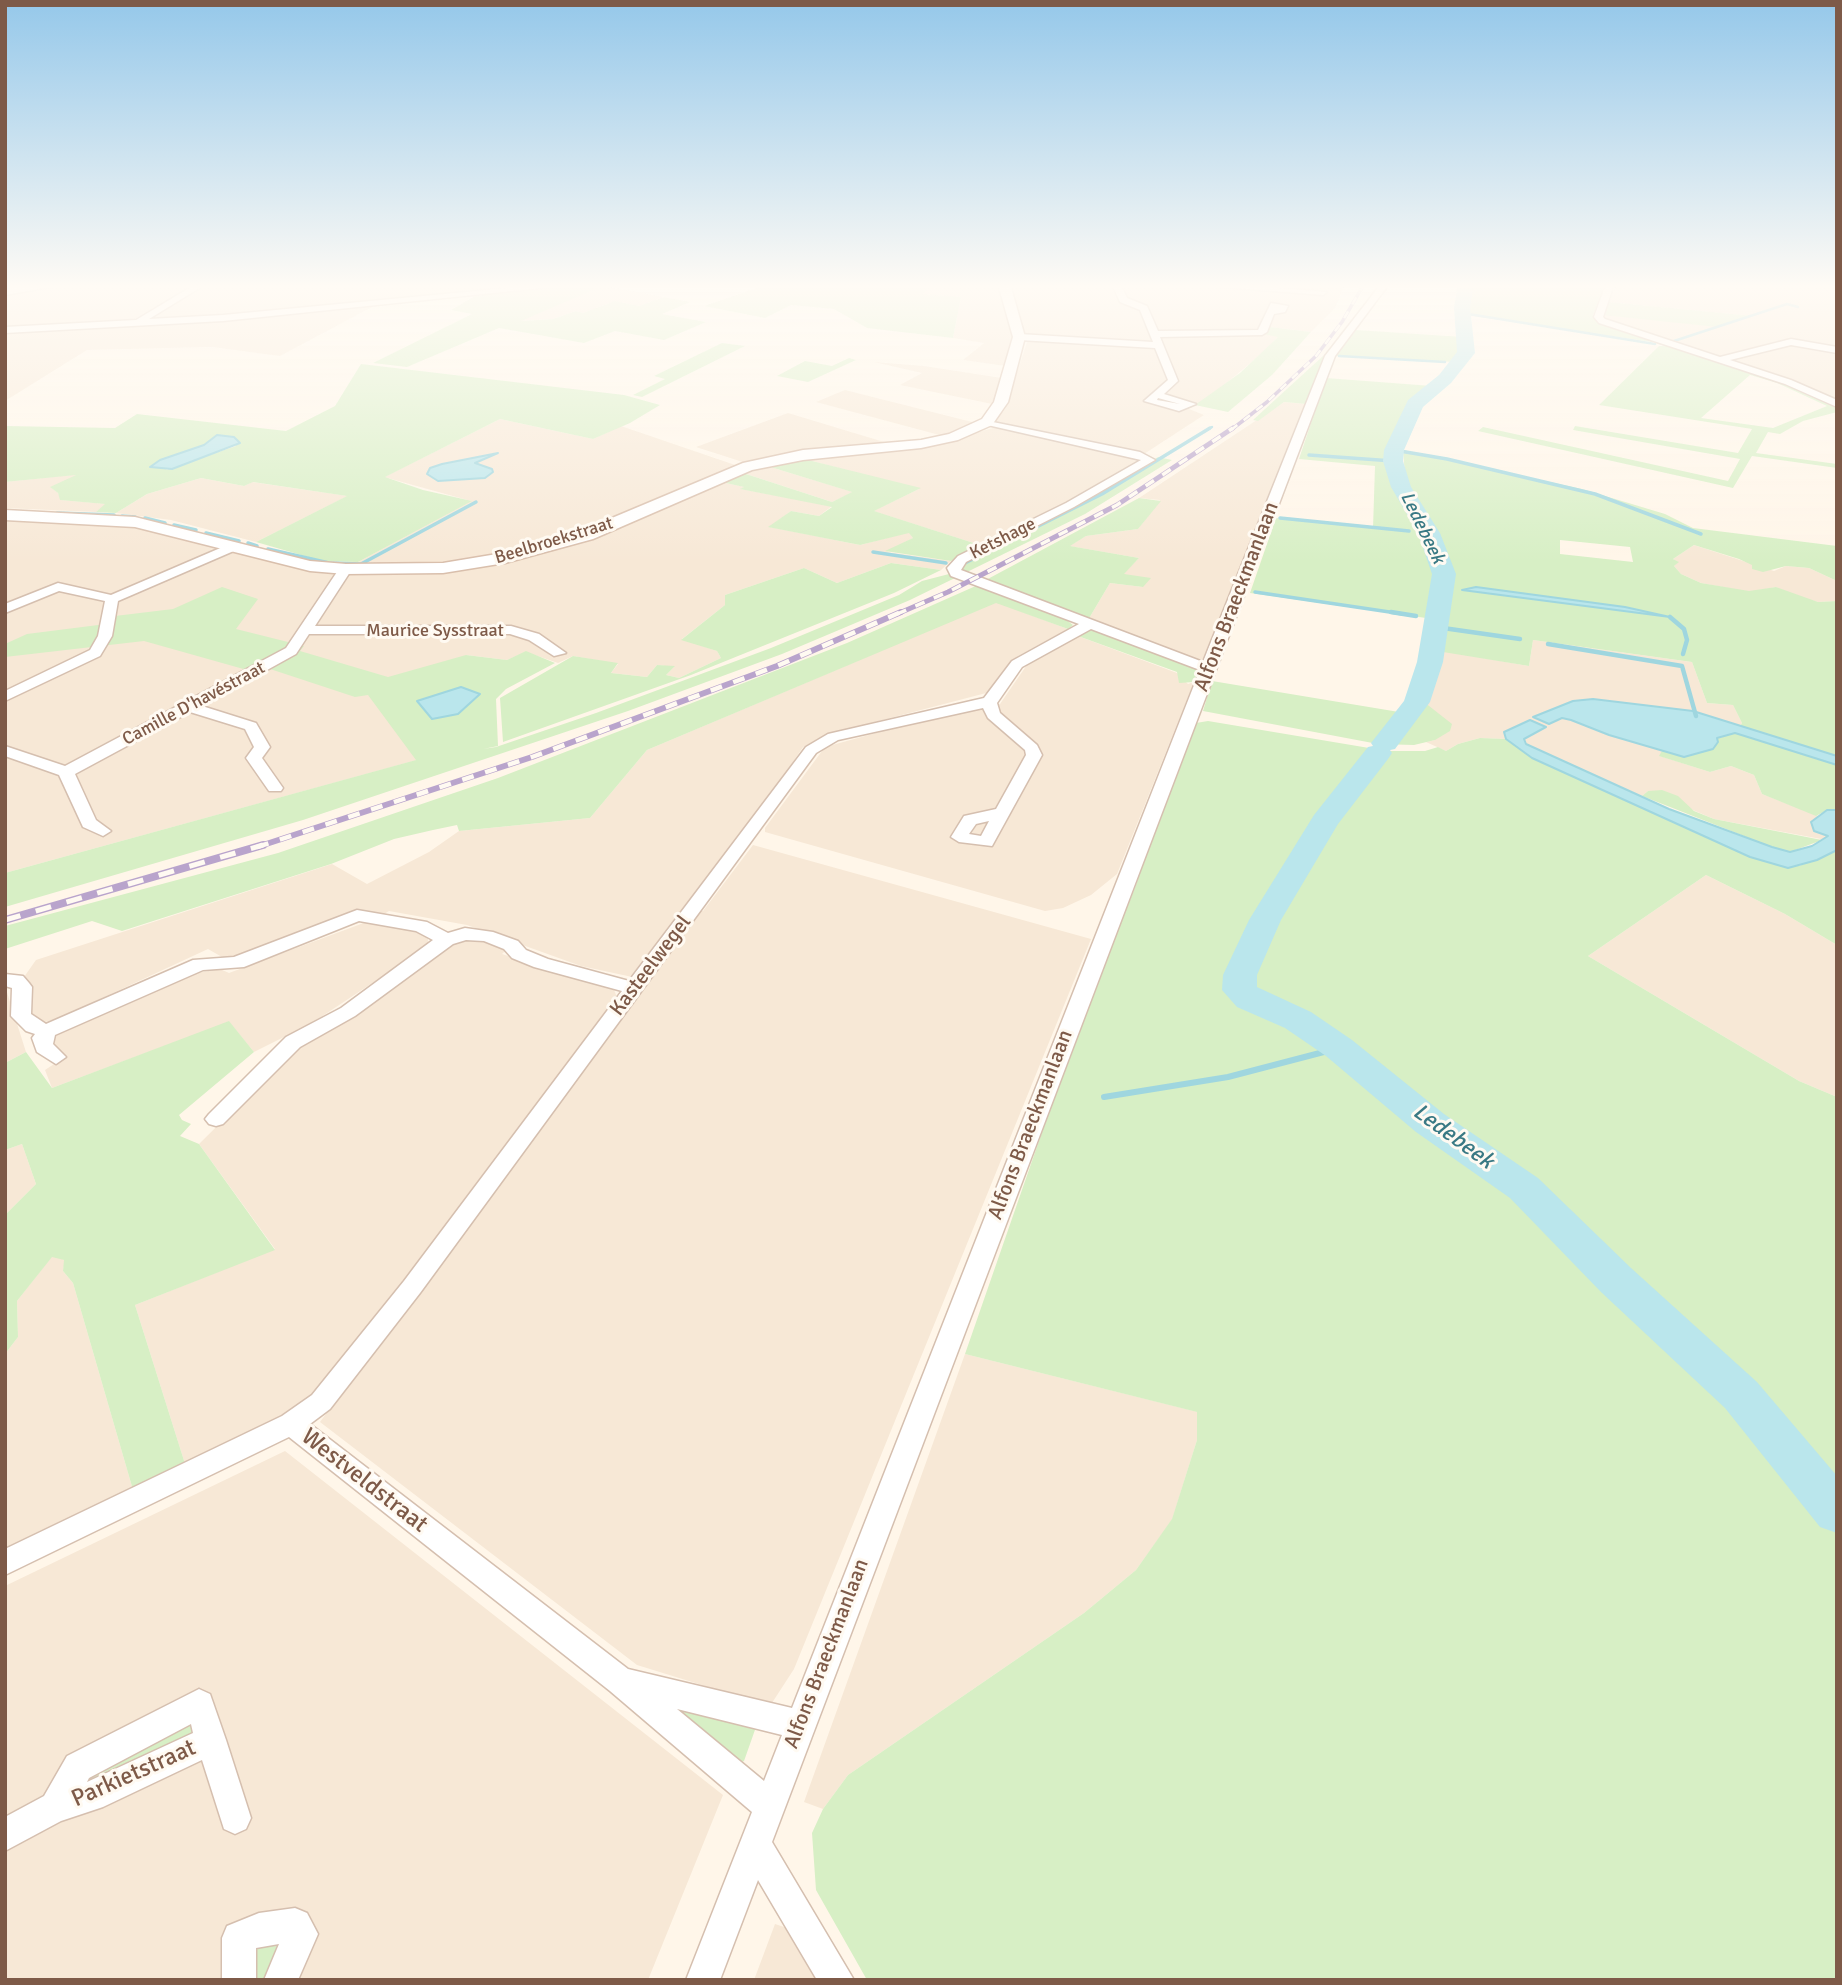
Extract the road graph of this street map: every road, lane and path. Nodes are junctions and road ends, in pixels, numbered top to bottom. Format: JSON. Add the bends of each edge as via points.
{"nodes":[{"id":1,"x":1008,"y":377,"type":"edge"},
{"id":2,"x":1171,"y":377,"type":"edge"},
{"id":3,"x":1322,"y":377,"type":"edge"},
{"id":4,"x":1771,"y":377,"type":"edge"},
{"id":5,"x":1157,"y":395,"type":"dead end"},
{"id":6,"x":1837,"y":404,"type":"edge"},
{"id":7,"x":987,"y":422,"type":"junction"},
{"id":8,"x":5,"y":515,"type":"edge"},
{"id":9,"x":232,"y":547,"type":"junction"},
{"id":10,"x":346,"y":569,"type":"junction"},
{"id":11,"x":111,"y":599,"type":"junction"},
{"id":12,"x":5,"y":609,"type":"edge"},
{"id":13,"x":1089,"y":624,"type":"junction"},
{"id":14,"x":306,"y":630,"type":"junction"},
{"id":15,"x":559,"y":653,"type":"dead end"},
{"id":16,"x":1208,"y":668,"type":"junction"},
{"id":17,"x":5,"y":697,"type":"edge"},
{"id":18,"x":989,"y":702,"type":"junction"},
{"id":19,"x":190,"y":707,"type":"junction"},
{"id":20,"x":5,"y":751,"type":"edge"},
{"id":21,"x":66,"y":772,"type":"junction"},
{"id":22,"x":275,"y":788,"type":"dead end"},
{"id":23,"x":1002,"y":814,"type":"dead end"},
{"id":24,"x":103,"y":831,"type":"dead end"},
{"id":25,"x":446,"y":940,"type":"junction"},
{"id":26,"x":5,"y":980,"type":"edge"},
{"id":27,"x":635,"y":988,"type":"junction"},
{"id":28,"x":48,"y":1031,"type":"junction"},
{"id":29,"x":56,"y":1057,"type":"dead end"},
{"id":30,"x":216,"y":1119,"type":"dead end"},
{"id":31,"x":292,"y":1424,"type":"junction"},
{"id":32,"x":5,"y":1563,"type":"edge"},
{"id":33,"x":621,"y":1681,"type":"junction"},
{"id":34,"x":799,"y":1724,"type":"junction"},
{"id":35,"x":768,"y":1805,"type":"junction"},
{"id":36,"x":235,"y":1818,"type":"dead end"},
{"id":37,"x":5,"y":1835,"type":"edge"},
{"id":38,"x":756,"y":1846,"type":"junction"},
{"id":39,"x":239,"y":1980,"type":"edge"},
{"id":40,"x":281,"y":1980,"type":"edge"},
{"id":41,"x":703,"y":1980,"type":"edge"},
{"id":42,"x":836,"y":1980,"type":"edge"}],
"edges":[{"from":1,"to":7,"type":"street","via":[[1001,402]]},
{"from":2,"to":5,"type":"street","via":[[1173,381]]},
{"from":3,"to":16,"type":"street","name":"Alfons Braeckmanlaan"},
{"from":4,"to":6,"type":"street"},
{"from":7,"to":10,"type":"street","name":"Beelbroekstraat","via":[[921,444],[803,455],[748,466],[587,535],[505,558],[443,568]]},
{"from":7,"to":13,"type":"street","name":"Ketshage","via":[[1148,459],[1145,465],[962,559],[953,568]]},
{"from":8,"to":9,"type":"street","name":"Beelbroekstraat","via":[[135,522]]},
{"from":9,"to":10,"type":"street","name":"Beelbroekstraat","via":[[310,566]]},
{"from":9,"to":11,"type":"street"},
{"from":10,"to":14,"type":"street","name":"Camille D'havéstraat"},
{"from":11,"to":12,"type":"street","via":[[58,587]]},
{"from":11,"to":17,"type":"street","via":[[105,636],[95,653]]},
{"from":13,"to":16,"type":"street","name":"Ketshage"},
{"from":13,"to":18,"type":"street","via":[[1017,664]]},
{"from":14,"to":15,"type":"street","name":"Maurice Sysstraat","via":[[511,630],[534,637]]},
{"from":14,"to":19,"type":"street","name":"Camille D'havéstraat","via":[[291,651]]},
{"from":16,"to":34,"type":"street","name":"Alfons Braeckmanlaan"},
{"from":18,"to":23,"type":"street","via":[[993,715],[1032,748],[1034,755]]},
{"from":18,"to":27,"type":"street","name":"Kasteelwegel","via":[[833,737],[811,750]]},
{"from":19,"to":21,"type":"street","name":"Camille D'havéstraat"},
{"from":19,"to":22,"type":"street","via":[[251,726],[262,747],[254,758]]},
{"from":20,"to":21,"type":"street"},
{"from":21,"to":24,"type":"street","via":[[89,823]]},
{"from":25,"to":27,"type":"street","via":[[465,934],[487,936],[541,962]]},
{"from":25,"to":28,"type":"street","via":[[421,926],[357,915],[237,962],[200,964]]},
{"from":25,"to":30,"type":"street","via":[[348,1012],[293,1042]]},
{"from":26,"to":28,"type":"street","via":[[16,980],[22,987],[21,1016],[33,1027]]},
{"from":27,"to":31,"type":"street","name":"Kasteelwegel","via":[[396,1308],[321,1402]]},
{"from":28,"to":29,"type":"street","via":[[42,1038],[44,1047]]},
{"from":31,"to":32,"type":"street","name":"Westveldstraat"},
{"from":31,"to":33,"type":"street","name":"Westveldstraat"},
{"from":33,"to":34,"type":"street","name":"Westveldstraat"},
{"from":33,"to":35,"type":"street","name":"Westveldstraat"},
{"from":34,"to":35,"type":"street","name":"Alfons Braeckmanlaan"},
{"from":35,"to":38,"type":"street","name":"Alfons Braeckmanlaan"},
{"from":36,"to":37,"type":"street","name":"Parkietstraat","via":[[211,1740],[92,1796],[55,1807]]},
{"from":38,"to":41,"type":"street","name":"Alfons Braeckmanlaan"},
{"from":38,"to":42,"type":"street"},
{"from":39,"to":40,"type":"street","via":[[239,1938],[295,1925],[301,1934]]}]}
